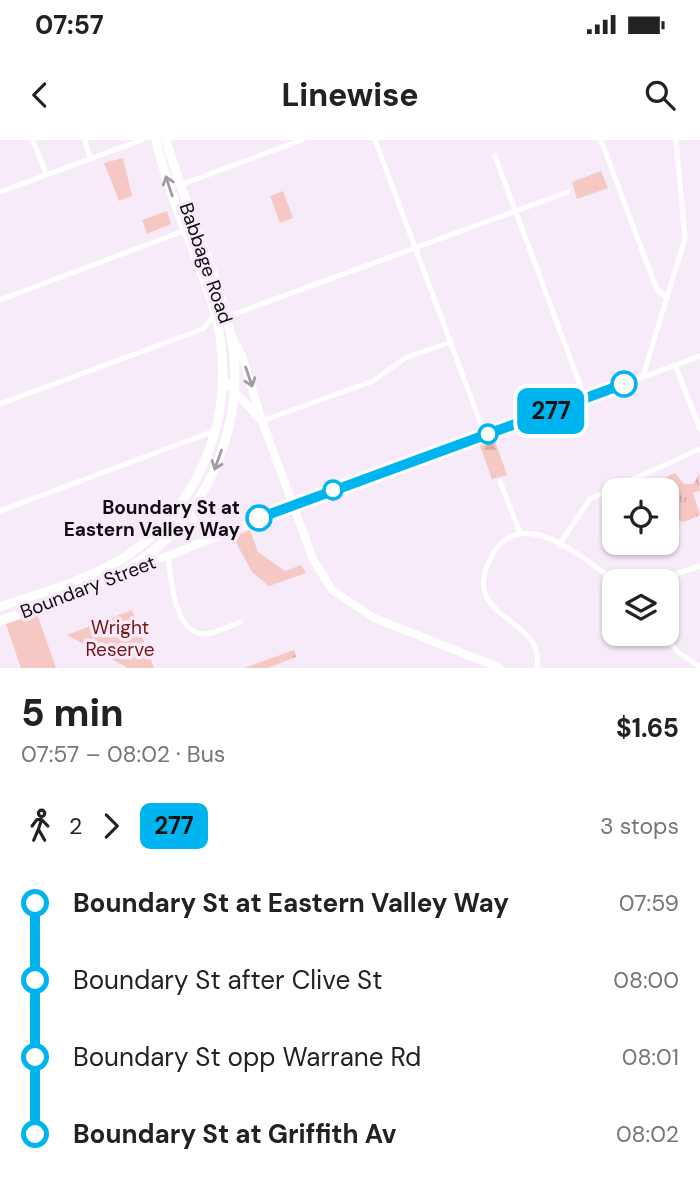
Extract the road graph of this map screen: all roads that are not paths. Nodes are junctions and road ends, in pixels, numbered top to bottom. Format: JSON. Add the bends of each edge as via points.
{"nodes":[{"id":1,"x":33,"y":140,"type":"edge"},
{"id":2,"x":85,"y":140,"type":"edge"},
{"id":3,"x":142,"y":140,"type":"edge"},
{"id":4,"x":156,"y":140,"type":"edge"},
{"id":5,"x":166,"y":140,"type":"edge"},
{"id":6,"x":302,"y":140,"type":"edge"},
{"id":7,"x":375,"y":140,"type":"edge"},
{"id":8,"x":601,"y":140,"type":"edge"},
{"id":9,"x":677,"y":140,"type":"edge"},
{"id":10,"x":495,"y":156,"type":"dead end"},
{"id":11,"x":90,"y":157,"type":"junction"},
{"id":12,"x":46,"y":174,"type":"junction"},
{"id":13,"x":179,"y":185,"type":"junction"},
{"id":14,"x":0,"y":192,"type":"edge"},
{"id":15,"x":568,"y":192,"type":"dead end"},
{"id":16,"x":516,"y":211,"type":"junction"},
{"id":17,"x":194,"y":227,"type":"junction"},
{"id":18,"x":184,"y":231,"type":"junction"},
{"id":19,"x":416,"y":247,"type":"junction"},
{"id":20,"x":667,"y":297,"type":"junction"},
{"id":21,"x":0,"y":299,"type":"edge"},
{"id":22,"x":215,"y":315,"type":"junction"},
{"id":23,"x":226,"y":317,"type":"junction"},
{"id":24,"x":203,"y":328,"type":"junction"},
{"id":25,"x":219,"y":333,"type":"junction"},
{"id":26,"x":231,"y":334,"type":"junction"},
{"id":27,"x":451,"y":342,"type":"junction"},
{"id":28,"x":700,"y":356,"type":"edge"},
{"id":29,"x":676,"y":367,"type":"junction"},
{"id":30,"x":643,"y":376,"type":"junction"},
{"id":31,"x":224,"y":380,"type":"junction"},
{"id":32,"x":234,"y":394,"type":"junction"},
{"id":33,"x":585,"y":398,"type":"junction"},
{"id":34,"x":0,"y":404,"type":"edge"},
{"id":35,"x":262,"y":421,"type":"junction"},
{"id":36,"x":700,"y":429,"type":"edge"},
{"id":37,"x":216,"y":430,"type":"junction"},
{"id":38,"x":485,"y":435,"type":"junction"},
{"id":39,"x":700,"y":449,"type":"edge"},
{"id":40,"x":500,"y":481,"type":"dead end"},
{"id":41,"x":294,"y":505,"type":"junction"},
{"id":42,"x":176,"y":510,"type":"junction"},
{"id":43,"x":0,"y":511,"type":"edge"},
{"id":44,"x":188,"y":515,"type":"junction"},
{"id":45,"x":520,"y":533,"type":"junction"},
{"id":46,"x":214,"y":535,"type":"junction"},
{"id":47,"x":559,"y":545,"type":"junction"},
{"id":48,"x":168,"y":556,"type":"junction"},
{"id":49,"x":134,"y":565,"type":"junction"},
{"id":50,"x":700,"y":566,"type":"edge"},
{"id":51,"x":602,"y":573,"type":"edge"},
{"id":52,"x":679,"y":573,"type":"edge"},
{"id":53,"x":0,"y":607,"type":"edge"},
{"id":54,"x":0,"y":621,"type":"edge"},
{"id":55,"x":240,"y":622,"type":"dead end"},
{"id":56,"x":673,"y":646,"type":"edge"},
{"id":57,"x":700,"y":667,"type":"edge"},
{"id":58,"x":500,"y":668,"type":"edge"},
{"id":59,"x":537,"y":668,"type":"edge"}],
"edges":[{"from":1,"to":12,"type":"street"},
{"from":2,"to":11,"type":"street"},
{"from":3,"to":11,"type":"street"},
{"from":18,"to":4,"type":"highway","name":"Babbage Road","one_way":true},
{"from":5,"to":13,"type":"highway","name":"Babbage Road"},
{"from":6,"to":13,"type":"street"},
{"from":7,"to":19,"type":"street"},
{"from":8,"to":20,"type":"street","via":[[652,277],[658,291]]},
{"from":9,"to":20,"type":"street","via":[[685,238]]},
{"from":10,"to":16,"type":"street"},
{"from":11,"to":12,"type":"street"},
{"from":12,"to":14,"type":"street"},
{"from":13,"to":17,"type":"highway","name":"Babbage Road"},
{"from":15,"to":16,"type":"street"},
{"from":16,"to":19,"type":"street"},
{"from":16,"to":33,"type":"street"},
{"from":17,"to":18,"type":"street"},
{"from":17,"to":23,"type":"highway","name":"Babbage Road"},
{"from":18,"to":21,"type":"street"},
{"from":18,"to":22,"type":"highway","name":"Babbage Road"},
{"from":19,"to":23,"type":"street"},
{"from":19,"to":27,"type":"street"},
{"from":20,"to":30,"type":"street"},
{"from":22,"to":24,"type":"street"},
{"from":22,"to":25,"type":"highway","name":"Babbage Road"},
{"from":23,"to":26,"type":"highway","name":"Babbage Road"},
{"from":24,"to":25,"type":"street"},
{"from":24,"to":34,"type":"street"},
{"from":25,"to":31,"type":"highway","name":"Babbage Road"},
{"from":26,"to":32,"type":"highway","name":"Babbage Road"},
{"from":26,"to":35,"type":"main road","one_way":true},
{"from":27,"to":35,"type":"street","via":[[405,358],[373,382]]},
{"from":27,"to":38,"type":"street"},
{"from":28,"to":29,"type":"street","name":"Boundary Street"},
{"from":29,"to":30,"type":"street","name":"Boundary Street"},
{"from":29,"to":36,"type":"street"},
{"from":30,"to":33,"type":"street","name":"Boundary Street"},
{"from":31,"to":32,"type":"main road"},
{"from":31,"to":37,"type":"highway","name":"Babbage Road"},
{"from":32,"to":35,"type":"main road"},
{"from":32,"to":44,"type":"highway","name":"Babbage Road","one_way":true,"via":[[219,459]]},
{"from":33,"to":38,"type":"street","name":"Boundary Street"},
{"from":35,"to":41,"type":"main road"},
{"from":37,"to":42,"type":"highway","name":"Babbage Road","via":[[201,470]]},
{"from":37,"to":43,"type":"street"},
{"from":38,"to":41,"type":"street","name":"Boundary Street"},
{"from":39,"to":47,"type":"street","via":[[590,499]]},
{"from":40,"to":45,"type":"street"},
{"from":41,"to":46,"type":"main road","name":"Boundary Street"},
{"from":41,"to":58,"type":"main road","via":[[319,571],[342,599],[373,618]]},
{"from":42,"to":44,"type":"main road"},
{"from":42,"to":53,"type":"highway","name":"Boundary Street","via":[[116,562]]},
{"from":44,"to":46,"type":"main road"},
{"from":44,"to":49,"type":"highway","name":"Babbage Road"},
{"from":45,"to":47,"type":"street","via":[[539,534]]},
{"from":45,"to":59,"type":"street","via":[[492,553],[483,586],[492,606],[534,643]]},
{"from":46,"to":48,"type":"main road","name":"Boundary Street"},
{"from":47,"to":51,"type":"street"},
{"from":48,"to":49,"type":"main road","name":"Boundary Street"},
{"from":48,"to":55,"type":"street","via":[[184,624],[204,634]]},
{"from":49,"to":54,"type":"highway","name":"Boundary Street"},
{"from":50,"to":52,"type":"street"},
{"from":56,"to":57,"type":"street"}]}
